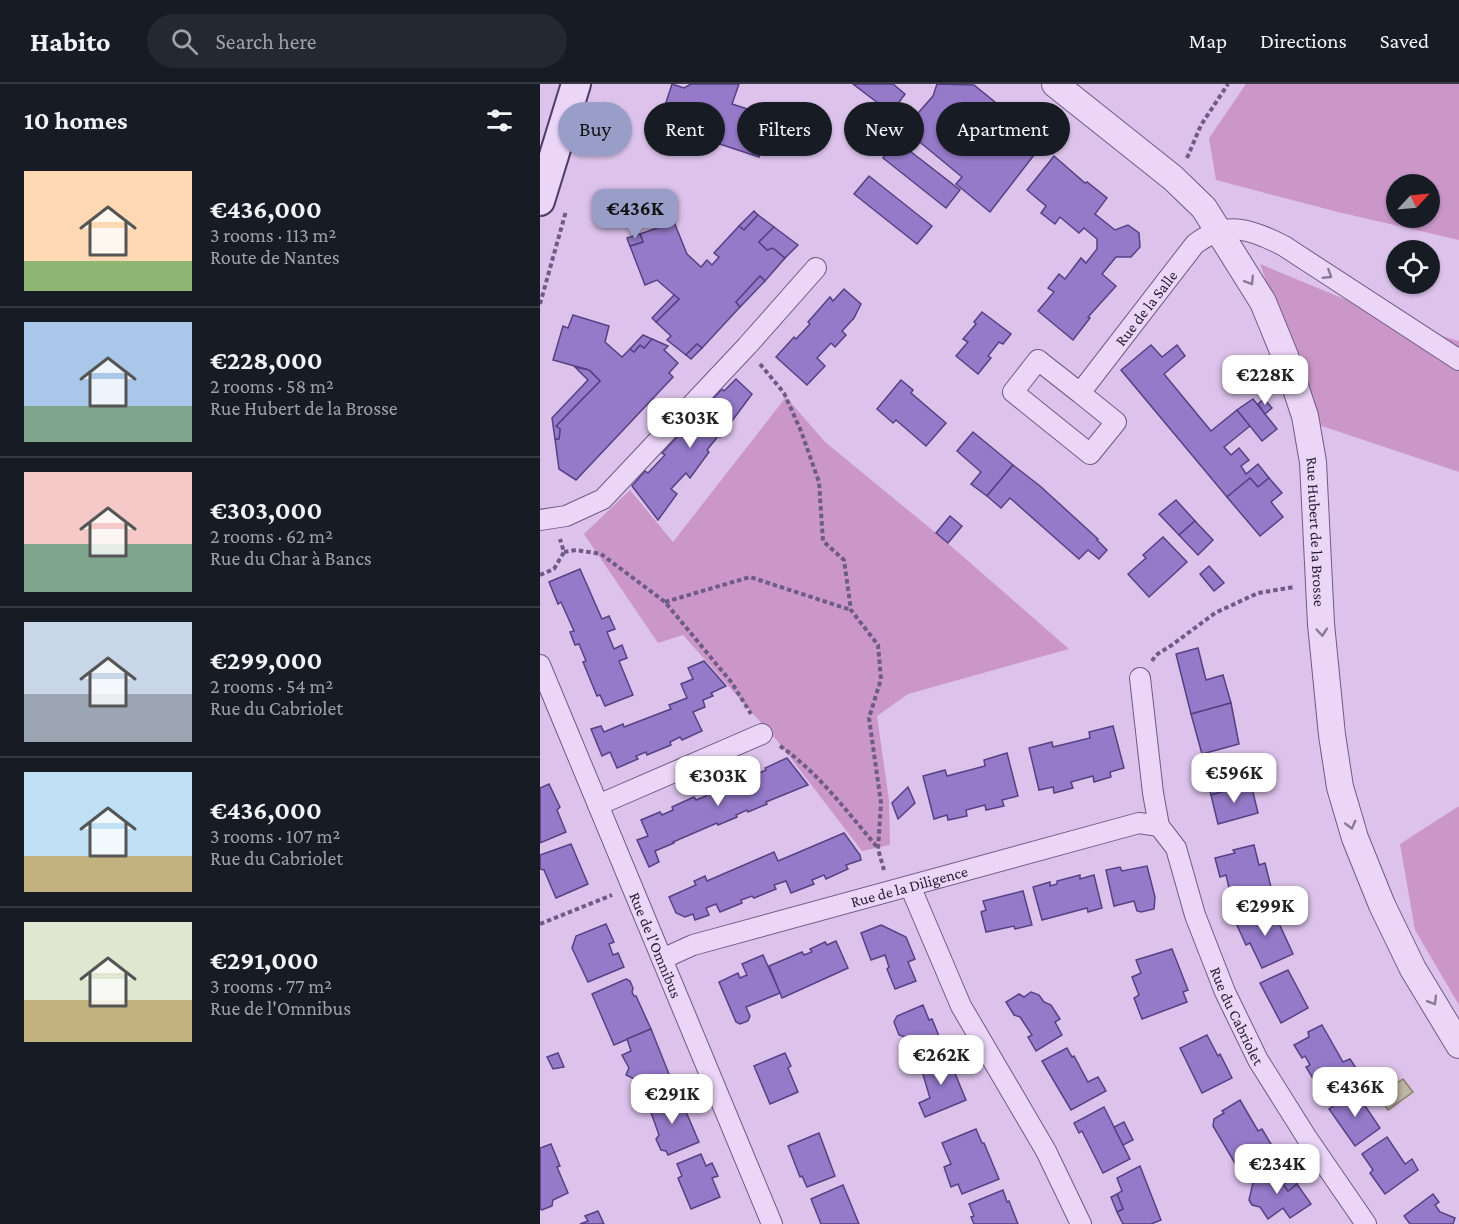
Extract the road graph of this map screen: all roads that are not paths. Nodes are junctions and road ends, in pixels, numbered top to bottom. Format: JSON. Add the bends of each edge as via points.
{"nodes":[{"id":1,"x":576,"y":84,"type":"edge"},
{"id":2,"x":1055,"y":84,"type":"edge"},
{"id":3,"x":540,"y":201,"type":"edge"},
{"id":4,"x":1219,"y":231,"type":"junction"},
{"id":5,"x":816,"y":268,"type":"dead end"},
{"id":6,"x":1459,"y":360,"type":"edge"},
{"id":7,"x":1080,"y":393,"type":"junction"},
{"id":8,"x":540,"y":520,"type":"edge"},
{"id":9,"x":540,"y":665,"type":"edge"},
{"id":10,"x":1140,"y":678,"type":"road end"},
{"id":11,"x":762,"y":734,"type":"road end"},
{"id":12,"x":598,"y":805,"type":"junction"},
{"id":13,"x":1159,"y":826,"type":"junction"},
{"id":14,"x":910,"y":886,"type":"junction"},
{"id":15,"x":662,"y":959,"type":"junction"},
{"id":16,"x":1459,"y":1046,"type":"edge"},
{"id":17,"x":765,"y":1222,"type":"edge"},
{"id":18,"x":1081,"y":1224,"type":"edge"},
{"id":19,"x":1366,"y":1224,"type":"edge"}],
"edges":[{"from":1,"to":3,"type":"main road"},
{"from":2,"to":4,"type":"street","name":"Rue Hubert de la Brosse","via":[[1173,178],[1204,208]]},
{"from":4,"to":6,"type":"street","one_way":true,"via":[[1235,228],[1253,232],[1284,246]]},
{"from":4,"to":7,"type":"street","name":"Rue de la Salle","via":[[1194,243]]},
{"from":4,"to":16,"type":"street","name":"Rue Hubert de la Brosse","one_way":true,"via":[[1263,302],[1305,416],[1313,462],[1321,624],[1332,735],[1340,787],[1355,838],[1413,969]]},
{"from":5,"to":8,"type":"street","via":[[603,499],[566,516]]},
{"from":7,"to":7,"type":"street","via":[[1038,360],[1013,392],[1090,454],[1116,422]]},
{"from":9,"to":12,"type":"street","name":"Rue de l'Omnibus"},
{"from":10,"to":13,"type":"street","name":"Rue du Cabriolet"},
{"from":11,"to":12,"type":"street"},
{"from":12,"to":15,"type":"street","name":"Rue de l'Omnibus"},
{"from":13,"to":14,"type":"street","name":"Rue de la Diligence","via":[[1139,822]]},
{"from":13,"to":19,"type":"street","name":"Rue du Cabriolet","via":[[1176,848],[1195,915],[1220,981],[1258,1060]]},
{"from":14,"to":15,"type":"street","name":"Rue de la Diligence","via":[[693,945]]},
{"from":14,"to":18,"type":"street","via":[[961,1006],[1046,1151]]},
{"from":15,"to":17,"type":"street","name":"Rue de l'Omnibus"}]}
